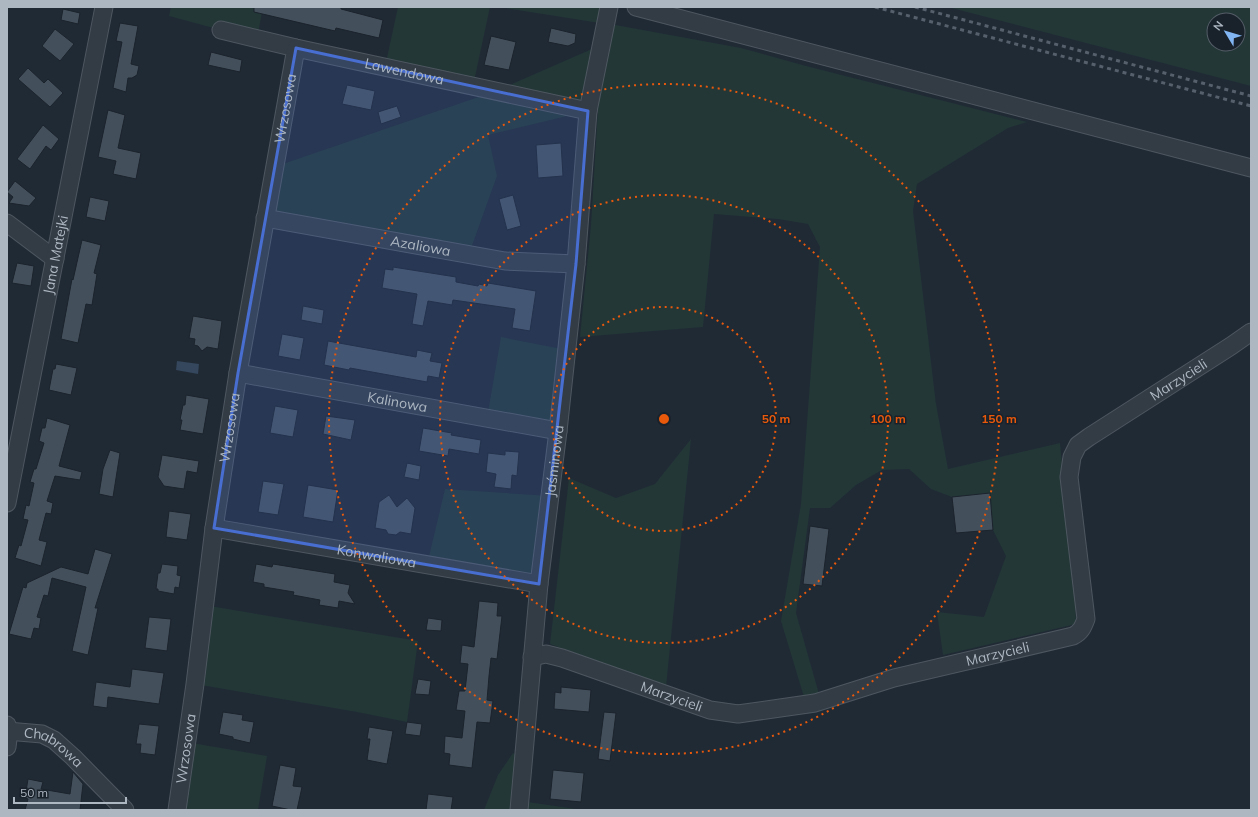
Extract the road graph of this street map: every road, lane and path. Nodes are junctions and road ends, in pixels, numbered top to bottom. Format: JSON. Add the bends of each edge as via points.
{"nodes":[{"id":1,"x":104,"y":7,"type":"edge"},
{"id":2,"x":609,"y":7,"type":"edge"},
{"id":3,"x":636,"y":7,"type":"edge"},
{"id":4,"x":220,"y":30,"type":"dead end"},
{"id":5,"x":296,"y":48,"type":"junction"},
{"id":6,"x":588,"y":110,"type":"junction"},
{"id":7,"x":1251,"y":168,"type":"edge"},
{"id":8,"x":265,"y":218,"type":"junction"},
{"id":9,"x":7,"y":223,"type":"edge"},
{"id":10,"x":55,"y":259,"type":"junction"},
{"id":11,"x":576,"y":264,"type":"junction"},
{"id":12,"x":1251,"y":332,"type":"edge"},
{"id":13,"x":238,"y":373,"type":"junction"},
{"id":14,"x":558,"y":431,"type":"junction"},
{"id":15,"x":7,"y":503,"type":"edge"},
{"id":16,"x":214,"y":528,"type":"junction"},
{"id":17,"x":538,"y":584,"type":"junction"},
{"id":18,"x":532,"y":657,"type":"junction"},
{"id":19,"x":7,"y":734,"type":"edge"},
{"id":20,"x":125,"y":810,"type":"edge"},
{"id":21,"x":177,"y":810,"type":"edge"},
{"id":22,"x":519,"y":810,"type":"edge"}],
"edges":[{"from":1,"to":10,"type":"street","name":"Jana Matejki"},
{"from":2,"to":6,"type":"street","name":"Jaśminowa"},
{"from":3,"to":7,"type":"street"},
{"from":4,"to":5,"type":"street","name":"Lawendowa"},
{"from":5,"to":6,"type":"street","name":"Lawendowa"},
{"from":5,"to":8,"type":"street","name":"Wrzosowa"},
{"from":6,"to":11,"type":"street","name":"Jaśminowa"},
{"from":8,"to":11,"type":"street","name":"Azaliowa","via":[[505,261]]},
{"from":8,"to":13,"type":"street","name":"Wrzosowa"},
{"from":9,"to":10,"type":"street"},
{"from":10,"to":15,"type":"street","name":"Jana Matejki"},
{"from":11,"to":14,"type":"street","name":"Jaśminowa"},
{"from":12,"to":18,"type":"street","name":"Marzycieli","via":[[1078,446],[1072,457],[1069,477],[1086,619],[1081,630],[1073,636],[894,678],[815,703],[738,714],[710,710],[562,658],[546,654]]},
{"from":13,"to":14,"type":"street","name":"Kalinowa"},
{"from":13,"to":16,"type":"street","name":"Wrzosowa"},
{"from":14,"to":17,"type":"street","name":"Jaśminowa"},
{"from":16,"to":17,"type":"street","name":"Konwaliowa"},
{"from":16,"to":21,"type":"street","name":"Wrzosowa"},
{"from":17,"to":18,"type":"street","name":"Jaśminowa"},
{"from":18,"to":22,"type":"street","name":"Jaśminowa"},
{"from":19,"to":20,"type":"street","name":"Chabrowa","via":[[42,734],[54,740]]}]}
